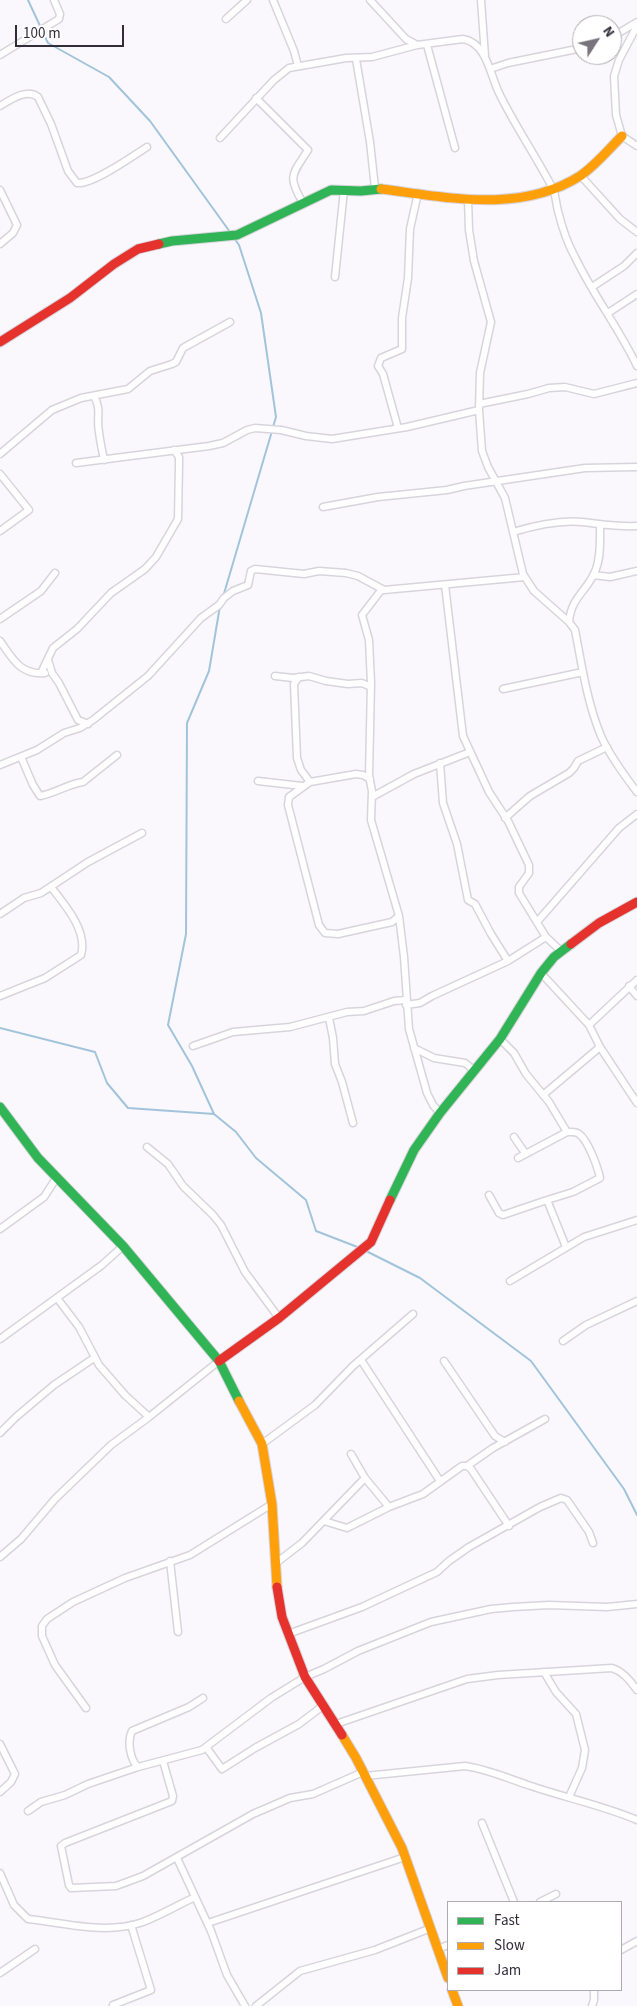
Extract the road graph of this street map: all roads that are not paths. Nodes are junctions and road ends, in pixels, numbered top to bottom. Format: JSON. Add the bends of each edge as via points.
{"nodes":[{"id":1,"x":54,"y":0,"type":"edge"},
{"id":2,"x":247,"y":0,"type":"edge"},
{"id":3,"x":273,"y":0,"type":"edge"},
{"id":4,"x":370,"y":0,"type":"edge"},
{"id":5,"x":481,"y":0,"type":"edge"},
{"id":6,"x":226,"y":19,"type":"dead end"},
{"id":7,"x":637,"y":22,"type":"edge"},
{"id":8,"x":637,"y":26,"type":"edge"},
{"id":9,"x":622,"y":31,"type":"edge"},
{"id":10,"x":406,"y":39,"type":"junction"},
{"id":11,"x":417,"y":45,"type":"junction"},
{"id":12,"x":427,"y":45,"type":"junction"},
{"id":13,"x":406,"y":49,"type":"junction"},
{"id":14,"x":572,"y":50,"type":"edge"},
{"id":15,"x":0,"y":55,"type":"edge"},
{"id":16,"x":485,"y":58,"type":"junction"},
{"id":17,"x":356,"y":59,"type":"junction"},
{"id":18,"x":298,"y":66,"type":"junction"},
{"id":19,"x":490,"y":69,"type":"junction"},
{"id":20,"x":256,"y":98,"type":"junction"},
{"id":21,"x":0,"y":106,"type":"edge"},
{"id":22,"x":622,"y":136,"type":"junction"},
{"id":23,"x":220,"y":138,"type":"dead end"},
{"id":24,"x":147,"y":146,"type":"dead end"},
{"id":25,"x":637,"y":146,"type":"edge"},
{"id":26,"x":455,"y":148,"type":"dead end"},
{"id":27,"x":581,"y":176,"type":"junction"},
{"id":28,"x":375,"y":188,"type":"junction"},
{"id":29,"x":0,"y":190,"type":"edge"},
{"id":30,"x":344,"y":190,"type":"junction"},
{"id":31,"x":554,"y":191,"type":"junction"},
{"id":32,"x":418,"y":193,"type":"junction"},
{"id":33,"x":468,"y":198,"type":"junction"},
{"id":34,"x":303,"y":203,"type":"junction"},
{"id":35,"x":637,"y":232,"type":"edge"},
{"id":36,"x":0,"y":244,"type":"edge"},
{"id":37,"x":637,"y":253,"type":"edge"},
{"id":38,"x":335,"y":277,"type":"dead end"},
{"id":39,"x":592,"y":287,"type":"junction"},
{"id":40,"x":637,"y":294,"type":"edge"},
{"id":41,"x":608,"y":313,"type":"junction"},
{"id":42,"x":230,"y":322,"type":"dead end"},
{"id":43,"x":0,"y":342,"type":"edge"},
{"id":44,"x":637,"y":366,"type":"edge"},
{"id":45,"x":637,"y":383,"type":"edge"},
{"id":46,"x":94,"y":396,"type":"junction"},
{"id":47,"x":479,"y":407,"type":"junction"},
{"id":48,"x":398,"y":428,"type":"junction"},
{"id":49,"x":174,"y":450,"type":"junction"},
{"id":50,"x":0,"y":454,"type":"edge"},
{"id":51,"x":104,"y":460,"type":"junction"},
{"id":52,"x":76,"y":463,"type":"dead end"},
{"id":53,"x":637,"y":467,"type":"edge"},
{"id":54,"x":0,"y":474,"type":"edge"},
{"id":55,"x":496,"y":481,"type":"junction"},
{"id":56,"x":323,"y":507,"type":"dead end"},
{"id":57,"x":600,"y":525,"type":"junction"},
{"id":58,"x":637,"y":526,"type":"edge"},
{"id":59,"x":0,"y":531,"type":"edge"},
{"id":60,"x":513,"y":532,"type":"junction"},
{"id":61,"x":637,"y":571,"type":"edge"},
{"id":62,"x":56,"y":573,"type":"dead end"},
{"id":63,"x":593,"y":575,"type":"junction"},
{"id":64,"x":525,"y":577,"type":"junction"},
{"id":65,"x":445,"y":585,"type":"junction"},
{"id":66,"x":382,"y":589,"type":"junction"},
{"id":67,"x":0,"y":619,"type":"edge"},
{"id":68,"x":569,"y":622,"type":"junction"},
{"id":69,"x":0,"y":641,"type":"edge"},
{"id":70,"x":48,"y":660,"type":"junction"},
{"id":71,"x":583,"y":672,"type":"junction"},
{"id":72,"x":41,"y":673,"type":"junction"},
{"id":73,"x":52,"y":674,"type":"junction"},
{"id":74,"x":275,"y":676,"type":"dead end"},
{"id":75,"x":299,"y":677,"type":"junction"},
{"id":76,"x":371,"y":687,"type":"junction"},
{"id":77,"x":503,"y":689,"type":"dead end"},
{"id":78,"x":78,"y":720,"type":"junction"},
{"id":79,"x":88,"y":724,"type":"junction"},
{"id":80,"x":74,"y":730,"type":"junction"},
{"id":81,"x":607,"y":747,"type":"junction"},
{"id":82,"x":470,"y":752,"type":"junction"},
{"id":83,"x":117,"y":756,"type":"dead end"},
{"id":84,"x":21,"y":757,"type":"junction"},
{"id":85,"x":440,"y":763,"type":"junction"},
{"id":86,"x":0,"y":764,"type":"edge"},
{"id":87,"x":370,"y":779,"type":"junction"},
{"id":88,"x":258,"y":781,"type":"dead end"},
{"id":89,"x":310,"y":782,"type":"junction"},
{"id":90,"x":302,"y":786,"type":"junction"},
{"id":91,"x":637,"y":792,"type":"edge"},
{"id":92,"x":374,"y":794,"type":"junction"},
{"id":93,"x":637,"y":814,"type":"edge"},
{"id":94,"x":505,"y":818,"type":"junction"},
{"id":95,"x":142,"y":833,"type":"dead end"},
{"id":96,"x":51,"y":887,"type":"junction"},
{"id":97,"x":637,"y":902,"type":"edge"},
{"id":98,"x":0,"y":914,"type":"edge"},
{"id":99,"x":399,"y":916,"type":"junction"},
{"id":100,"x":392,"y":922,"type":"junction"},
{"id":101,"x":537,"y":922,"type":"junction"},
{"id":102,"x":400,"y":926,"type":"junction"},
{"id":103,"x":546,"y":937,"type":"junction"},
{"id":104,"x":561,"y":951,"type":"junction"},
{"id":105,"x":508,"y":960,"type":"junction"},
{"id":106,"x":541,"y":973,"type":"junction"},
{"id":107,"x":637,"y":980,"type":"edge"},
{"id":108,"x":629,"y":986,"type":"junction"},
{"id":109,"x":0,"y":996,"type":"edge"},
{"id":110,"x":637,"y":996,"type":"edge"},
{"id":111,"x":406,"y":1002,"type":"junction"},
{"id":112,"x":329,"y":1018,"type":"junction"},
{"id":113,"x":589,"y":1025,"type":"junction"},
{"id":114,"x":500,"y":1039,"type":"junction"},
{"id":115,"x":193,"y":1046,"type":"dead end"},
{"id":116,"x":600,"y":1047,"type":"junction"},
{"id":117,"x":414,"y":1048,"type":"junction"},
{"id":118,"x":475,"y":1071,"type":"junction"},
{"id":119,"x":543,"y":1095,"type":"junction"},
{"id":120,"x":637,"y":1103,"type":"edge"},
{"id":121,"x":0,"y":1108,"type":"edge"},
{"id":122,"x":440,"y":1113,"type":"junction"},
{"id":123,"x":353,"y":1123,"type":"dead end"},
{"id":124,"x":568,"y":1132,"type":"junction"},
{"id":125,"x":514,"y":1137,"type":"dead end"},
{"id":126,"x":147,"y":1147,"type":"dead end"},
{"id":127,"x":525,"y":1152,"type":"junction"},
{"id":128,"x":518,"y":1158,"type":"dead end"},
{"id":129,"x":57,"y":1177,"type":"junction"},
{"id":130,"x":489,"y":1195,"type":"dead end"},
{"id":131,"x":547,"y":1200,"type":"junction"},
{"id":132,"x":637,"y":1220,"type":"edge"},
{"id":133,"x":0,"y":1229,"type":"edge"},
{"id":134,"x":123,"y":1246,"type":"junction"},
{"id":135,"x":566,"y":1247,"type":"junction"},
{"id":136,"x":510,"y":1281,"type":"dead end"},
{"id":137,"x":57,"y":1298,"type":"junction"},
{"id":138,"x":637,"y":1301,"type":"edge"},
{"id":139,"x":413,"y":1314,"type":"dead end"},
{"id":140,"x":279,"y":1318,"type":"junction"},
{"id":141,"x":0,"y":1339,"type":"edge"},
{"id":142,"x":563,"y":1341,"type":"dead end"},
{"id":143,"x":94,"y":1358,"type":"junction"},
{"id":144,"x":361,"y":1360,"type":"junction"},
{"id":145,"x":219,"y":1361,"type":"junction"},
{"id":146,"x":444,"y":1361,"type":"dead end"},
{"id":147,"x":149,"y":1417,"type":"junction"},
{"id":148,"x":545,"y":1419,"type":"dead end"},
{"id":149,"x":0,"y":1433,"type":"edge"},
{"id":150,"x":505,"y":1442,"type":"junction"},
{"id":151,"x":262,"y":1444,"type":"junction"},
{"id":152,"x":351,"y":1454,"type":"dead end"},
{"id":153,"x":467,"y":1466,"type":"junction"},
{"id":154,"x":365,"y":1478,"type":"junction"},
{"id":155,"x":440,"y":1481,"type":"junction"},
{"id":156,"x":272,"y":1504,"type":"junction"},
{"id":157,"x":389,"y":1507,"type":"junction"},
{"id":158,"x":324,"y":1521,"type":"junction"},
{"id":159,"x":509,"y":1526,"type":"junction"},
{"id":160,"x":593,"y":1543,"type":"dead end"},
{"id":161,"x":0,"y":1557,"type":"edge"},
{"id":162,"x":170,"y":1561,"type":"junction"},
{"id":163,"x":276,"y":1563,"type":"junction"},
{"id":164,"x":637,"y":1604,"type":"edge"},
{"id":165,"x":178,"y":1632,"type":"dead end"},
{"id":166,"x":288,"y":1634,"type":"junction"},
{"id":167,"x":544,"y":1672,"type":"junction"},
{"id":168,"x":305,"y":1676,"type":"junction"},
{"id":169,"x":637,"y":1690,"type":"edge"},
{"id":170,"x":203,"y":1698,"type":"dead end"},
{"id":171,"x":324,"y":1705,"type":"junction"},
{"id":172,"x":86,"y":1708,"type":"dead end"},
{"id":173,"x":336,"y":1724,"type":"junction"},
{"id":174,"x":0,"y":1744,"type":"edge"},
{"id":175,"x":206,"y":1747,"type":"junction"},
{"id":176,"x":163,"y":1761,"type":"junction"},
{"id":177,"x":138,"y":1767,"type":"junction"},
{"id":178,"x":364,"y":1774,"type":"junction"},
{"id":179,"x":0,"y":1792,"type":"edge"},
{"id":180,"x":569,"y":1797,"type":"junction"},
{"id":181,"x":28,"y":1811,"type":"dead end"},
{"id":182,"x":637,"y":1820,"type":"edge"},
{"id":183,"x":482,"y":1823,"type":"dead end"},
{"id":184,"x":405,"y":1856,"type":"junction"},
{"id":185,"x":177,"y":1858,"type":"junction"},
{"id":186,"x":0,"y":1873,"type":"edge"},
{"id":187,"x":556,"y":1894,"type":"dead end"},
{"id":188,"x":195,"y":1897,"type":"junction"},
{"id":189,"x":514,"y":1901,"type":"edge"},
{"id":190,"x":542,"y":1901,"type":"edge"},
{"id":191,"x":208,"y":1923,"type":"junction"},
{"id":192,"x":131,"y":1925,"type":"junction"},
{"id":193,"x":430,"y":1928,"type":"junction"},
{"id":194,"x":637,"y":1941,"type":"edge"},
{"id":195,"x":447,"y":1946,"type":"edge"},
{"id":196,"x":35,"y":1949,"type":"dead end"},
{"id":197,"x":438,"y":1949,"type":"junction"},
{"id":198,"x":622,"y":1949,"type":"edge"},
{"id":199,"x":0,"y":1973,"type":"edge"},
{"id":200,"x":447,"y":1975,"type":"edge"},
{"id":201,"x":452,"y":1991,"type":"edge"},
{"id":202,"x":594,"y":1991,"type":"edge"},
{"id":203,"x":113,"y":2004,"type":"dead end"},
{"id":204,"x":264,"y":2004,"type":"edge"},
{"id":205,"x":245,"y":2006,"type":"edge"},
{"id":206,"x":256,"y":2006,"type":"edge"},
{"id":207,"x":458,"y":2006,"type":"edge"},
{"id":208,"x":592,"y":2006,"type":"edge"}],
"edges":[{"from":1,"to":15,"type":"street","via":[[59,19]]},
{"from":2,"to":6,"type":"street"},
{"from":3,"to":18,"type":"street"},
{"from":4,"to":10,"type":"street"},
{"from":5,"to":16,"type":"street"},
{"from":7,"to":9,"type":"street"},
{"from":8,"to":22,"type":"street","via":[[614,76],[616,115]]},
{"from":10,"to":11,"type":"street"},
{"from":10,"to":13,"type":"street"},
{"from":11,"to":12,"type":"street"},
{"from":11,"to":13,"type":"street"},
{"from":12,"to":16,"type":"street","via":[[463,38],[477,46]]},
{"from":12,"to":26,"type":"street"},
{"from":13,"to":17,"type":"street"},
{"from":14,"to":19,"type":"street"},
{"from":16,"to":19,"type":"street"},
{"from":17,"to":18,"type":"street"},
{"from":17,"to":28,"type":"street"},
{"from":18,"to":20,"type":"street","via":[[281,74]]},
{"from":19,"to":31,"type":"street","via":[[513,121]]},
{"from":20,"to":23,"type":"street"},
{"from":20,"to":34,"type":"street","via":[[308,150],[292,173],[293,187]]},
{"from":21,"to":24,"type":"street","via":[[26,94],[38,97],[68,171],[77,183],[83,184]]},
{"from":22,"to":25,"type":"street"},
{"from":22,"to":27,"type":"street"},
{"from":27,"to":31,"type":"street"},
{"from":27,"to":35,"type":"street","via":[[620,219]]},
{"from":28,"to":30,"type":"street"},
{"from":28,"to":32,"type":"street"},
{"from":29,"to":36,"type":"street","via":[[17,225]]},
{"from":30,"to":34,"type":"street","via":[[331,190]]},
{"from":30,"to":38,"type":"street"},
{"from":31,"to":33,"type":"street","via":[[520,198]]},
{"from":31,"to":39,"type":"street","via":[[566,238]]},
{"from":32,"to":33,"type":"street"},
{"from":32,"to":48,"type":"street","via":[[410,229],[402,349],[380,358],[378,366]]},
{"from":33,"to":47,"type":"street","via":[[474,260],[491,322],[481,363]]},
{"from":34,"to":43,"type":"street","via":[[246,232],[226,237],[172,241],[138,249],[70,298]]},
{"from":37,"to":39,"type":"street","via":[[624,266]]},
{"from":39,"to":41,"type":"street"},
{"from":40,"to":41,"type":"street"},
{"from":41,"to":44,"type":"street"},
{"from":42,"to":46,"type":"street","via":[[183,348],[176,362],[150,371],[128,389]]},
{"from":45,"to":47,"type":"street","via":[[594,394],[565,387],[549,388]]},
{"from":46,"to":50,"type":"street","via":[[52,410]]},
{"from":46,"to":51,"type":"street","via":[[99,405],[98,431]]},
{"from":47,"to":48,"type":"street"},
{"from":47,"to":55,"type":"street","via":[[482,451]]},
{"from":48,"to":49,"type":"street","via":[[332,439],[254,428],[223,443]]},
{"from":49,"to":51,"type":"street"},
{"from":49,"to":70,"type":"street","via":[[179,458],[178,519],[156,557],[144,570],[111,593],[77,629],[53,648]]},
{"from":51,"to":52,"type":"street"},
{"from":53,"to":55,"type":"street","via":[[600,466]]},
{"from":54,"to":59,"type":"street","via":[[28,510]]},
{"from":55,"to":56,"type":"street"},
{"from":55,"to":60,"type":"street","via":[[505,498]]},
{"from":57,"to":58,"type":"street"},
{"from":57,"to":60,"type":"street","via":[[572,522],[532,526]]},
{"from":57,"to":63,"type":"street","via":[[598,558]]},
{"from":60,"to":64,"type":"street"},
{"from":61,"to":63,"type":"street","via":[[610,578]]},
{"from":62,"to":67,"type":"street","via":[[41,591]]},
{"from":63,"to":68,"type":"street","via":[[570,611]]},
{"from":64,"to":65,"type":"street"},
{"from":64,"to":68,"type":"street","via":[[534,591]]},
{"from":65,"to":66,"type":"street"},
{"from":65,"to":82,"type":"street","via":[[460,718]]},
{"from":66,"to":76,"type":"street","via":[[362,615],[369,640]]},
{"from":66,"to":79,"type":"street","via":[[346,573],[319,571],[304,574],[255,569],[251,571],[248,585],[224,598],[201,618],[148,676]]},
{"from":68,"to":71,"type":"street","via":[[574,630]]},
{"from":69,"to":72,"type":"street","via":[[24,669],[34,674]]},
{"from":70,"to":72,"type":"street"},
{"from":70,"to":73,"type":"street"},
{"from":71,"to":77,"type":"street"},
{"from":71,"to":81,"type":"street","via":[[586,692]]},
{"from":72,"to":73,"type":"street"},
{"from":73,"to":78,"type":"street","via":[[60,682]]},
{"from":74,"to":75,"type":"street"},
{"from":75,"to":76,"type":"street","via":[[362,683]]},
{"from":75,"to":89,"type":"street","via":[[294,684],[298,758],[301,770]]},
{"from":76,"to":87,"type":"street"},
{"from":78,"to":79,"type":"street"},
{"from":78,"to":80,"type":"street"},
{"from":79,"to":80,"type":"street"},
{"from":80,"to":84,"type":"street","via":[[64,732]]},
{"from":81,"to":91,"type":"street"},
{"from":81,"to":94,"type":"street","via":[[578,761],[569,773],[530,796]]},
{"from":82,"to":85,"type":"street"},
{"from":82,"to":94,"type":"street"},
{"from":83,"to":84,"type":"street","via":[[83,782],[40,796]]},
{"from":84,"to":86,"type":"street"},
{"from":85,"to":92,"type":"street"},
{"from":85,"to":105,"type":"street","via":[[443,803],[468,900],[476,904]]},
{"from":87,"to":89,"type":"street","via":[[356,774]]},
{"from":87,"to":92,"type":"street"},
{"from":88,"to":90,"type":"street"},
{"from":89,"to":90,"type":"street"},
{"from":90,"to":100,"type":"street","via":[[289,797],[288,805],[322,930],[338,934]]},
{"from":92,"to":99,"type":"street","via":[[372,829]]},
{"from":93,"to":101,"type":"street","via":[[619,828]]},
{"from":94,"to":101,"type":"street","via":[[530,869],[518,890]]},
{"from":95,"to":96,"type":"street","via":[[88,862]]},
{"from":96,"to":98,"type":"street","via":[[24,898]]},
{"from":96,"to":109,"type":"street","via":[[76,922],[81,955],[45,978]]},
{"from":97,"to":104,"type":"street","via":[[599,923]]},
{"from":99,"to":100,"type":"street"},
{"from":99,"to":102,"type":"street"},
{"from":100,"to":102,"type":"street"},
{"from":101,"to":103,"type":"street"},
{"from":102,"to":111,"type":"street"},
{"from":103,"to":104,"type":"street"},
{"from":103,"to":105,"type":"street"},
{"from":104,"to":106,"type":"street"},
{"from":105,"to":111,"type":"street","via":[[420,1003]]},
{"from":106,"to":113,"type":"street"},
{"from":106,"to":114,"type":"street"},
{"from":107,"to":108,"type":"street"},
{"from":108,"to":110,"type":"street"},
{"from":108,"to":113,"type":"street"},
{"from":111,"to":112,"type":"street","via":[[394,1001]]},
{"from":111,"to":117,"type":"street"},
{"from":112,"to":115,"type":"street","via":[[290,1027],[233,1032]]},
{"from":112,"to":123,"type":"street","via":[[335,1064]]},
{"from":113,"to":116,"type":"street"},
{"from":114,"to":118,"type":"street"},
{"from":114,"to":119,"type":"street","via":[[514,1053]]},
{"from":116,"to":119,"type":"street"},
{"from":116,"to":120,"type":"street"},
{"from":117,"to":118,"type":"street","via":[[434,1058],[465,1063]]},
{"from":117,"to":122,"type":"street","via":[[427,1093]]},
{"from":118,"to":122,"type":"street"},
{"from":119,"to":124,"type":"street"},
{"from":121,"to":129,"type":"street","via":[[38,1158]]},
{"from":122,"to":140,"type":"street","via":[[404,1168],[372,1242]]},
{"from":124,"to":127,"type":"street"},
{"from":124,"to":131,"type":"street","via":[[582,1136],[600,1178],[573,1192]]},
{"from":125,"to":127,"type":"street"},
{"from":126,"to":140,"type":"street","via":[[168,1164],[182,1186],[213,1214],[246,1272]]},
{"from":127,"to":128,"type":"street"},
{"from":129,"to":133,"type":"street","via":[[44,1197]]},
{"from":129,"to":134,"type":"street"},
{"from":130,"to":131,"type":"street","via":[[502,1215]]},
{"from":131,"to":135,"type":"street"},
{"from":132,"to":135,"type":"street","via":[[584,1237]]},
{"from":134,"to":137,"type":"street"},
{"from":134,"to":145,"type":"street"},
{"from":135,"to":136,"type":"street"},
{"from":137,"to":141,"type":"street"},
{"from":137,"to":143,"type":"street","via":[[79,1327]]},
{"from":138,"to":142,"type":"street","via":[[586,1325]]},
{"from":139,"to":144,"type":"street"},
{"from":140,"to":145,"type":"street"},
{"from":143,"to":147,"type":"street","via":[[125,1395]]},
{"from":143,"to":149,"type":"street","via":[[54,1385]]},
{"from":144,"to":151,"type":"street","via":[[315,1405]]},
{"from":144,"to":155,"type":"street"},
{"from":145,"to":147,"type":"street"},
{"from":145,"to":151,"type":"street"},
{"from":146,"to":150,"type":"street","via":[[495,1436]]},
{"from":147,"to":161,"type":"street","via":[[111,1445]]},
{"from":148,"to":150,"type":"street"},
{"from":150,"to":153,"type":"street"},
{"from":151,"to":156,"type":"street"},
{"from":152,"to":154,"type":"street"},
{"from":153,"to":155,"type":"street"},
{"from":153,"to":159,"type":"street"},
{"from":154,"to":157,"type":"street"},
{"from":154,"to":158,"type":"street"},
{"from":155,"to":157,"type":"street","via":[[415,1499]]},
{"from":156,"to":162,"type":"street","via":[[190,1555]]},
{"from":156,"to":163,"type":"street"},
{"from":157,"to":158,"type":"street","via":[[347,1528]]},
{"from":158,"to":163,"type":"street"},
{"from":159,"to":160,"type":"street","via":[[561,1498],[567,1500]]},
{"from":159,"to":166,"type":"street","via":[[464,1551],[437,1572],[362,1606]]},
{"from":162,"to":165,"type":"street"},
{"from":162,"to":172,"type":"street","via":[[73,1602],[50,1616],[42,1626],[42,1636],[55,1665]]},
{"from":163,"to":166,"type":"street","via":[[277,1589]]},
{"from":164,"to":168,"type":"street","via":[[491,1609],[431,1622]]},
{"from":166,"to":168,"type":"street"},
{"from":167,"to":169,"type":"street","via":[[612,1668],[620,1670]]},
{"from":167,"to":173,"type":"street","via":[[467,1679]]},
{"from":167,"to":180,"type":"street","via":[[556,1692],[576,1714],[584,1750],[582,1768]]},
{"from":168,"to":171,"type":"street"},
{"from":168,"to":175,"type":"street","via":[[270,1698]]},
{"from":170,"to":177,"type":"street","via":[[132,1732],[129,1736],[132,1758]]},
{"from":171,"to":173,"type":"street"},
{"from":171,"to":175,"type":"street","via":[[299,1724],[222,1769]]},
{"from":173,"to":178,"type":"street"},
{"from":174,"to":179,"type":"street","via":[[15,1774]]},
{"from":175,"to":176,"type":"street"},
{"from":176,"to":177,"type":"street"},
{"from":176,"to":185,"type":"street","via":[[172,1801],[65,1843],[61,1852],[69,1886],[77,1889],[116,1886]]},
{"from":177,"to":181,"type":"street","via":[[41,1802]]},
{"from":178,"to":180,"type":"street","via":[[465,1766],[481,1768]]},
{"from":178,"to":184,"type":"street"},
{"from":178,"to":185,"type":"street","via":[[313,1794],[290,1798],[253,1814]]},
{"from":180,"to":182,"type":"street"},
{"from":183,"to":189,"type":"street"},
{"from":184,"to":191,"type":"street"},
{"from":184,"to":193,"type":"street"},
{"from":185,"to":188,"type":"street"},
{"from":186,"to":192,"type":"street","via":[[14,1905],[28,1919],[106,1928]]},
{"from":187,"to":190,"type":"street"},
{"from":188,"to":191,"type":"street"},
{"from":188,"to":192,"type":"street"},
{"from":191,"to":205,"type":"street","via":[[227,1975]]},
{"from":192,"to":203,"type":"street","via":[[151,1990]]},
{"from":193,"to":197,"type":"street"},
{"from":193,"to":204,"type":"street","via":[[375,1950],[300,1971]]},
{"from":194,"to":198,"type":"street"},
{"from":195,"to":197,"type":"street"},
{"from":196,"to":199,"type":"street"},
{"from":197,"to":200,"type":"street"},
{"from":201,"to":207,"type":"street"},
{"from":202,"to":208,"type":"street"},
{"from":204,"to":206,"type":"street"}]}
